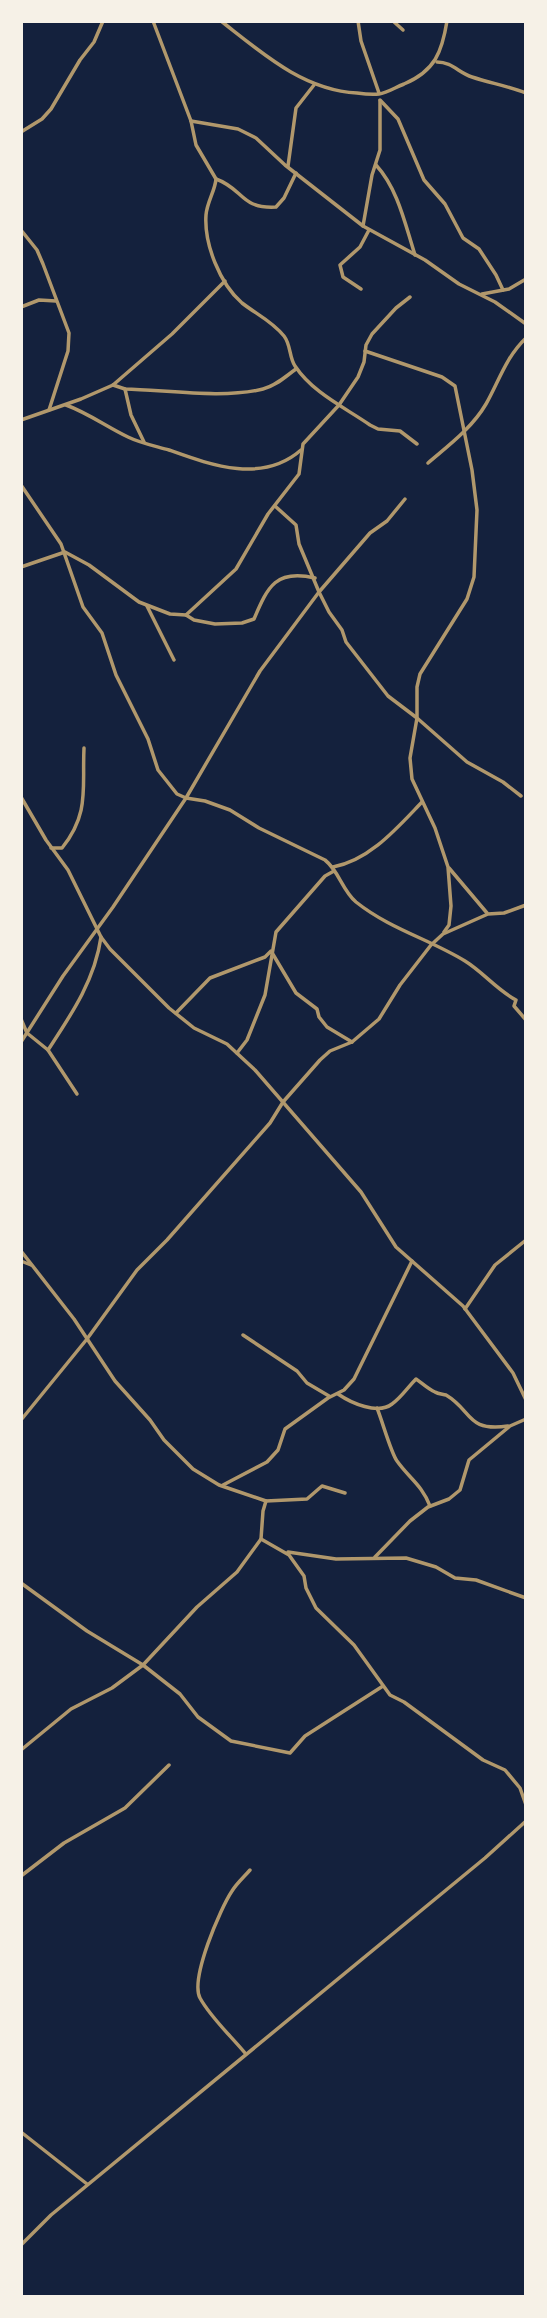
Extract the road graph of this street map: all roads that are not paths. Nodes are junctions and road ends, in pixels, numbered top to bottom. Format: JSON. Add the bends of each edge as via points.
{"nodes":[{"id":1,"x":103,"y":21,"type":"edge"},
{"id":2,"x":153,"y":21,"type":"edge"},
{"id":3,"x":221,"y":21,"type":"edge"},
{"id":4,"x":358,"y":21,"type":"edge"},
{"id":5,"x":393,"y":21,"type":"edge"},
{"id":6,"x":447,"y":21,"type":"edge"},
{"id":7,"x":403,"y":30,"type":"dead end"},
{"id":8,"x":436,"y":62,"type":"junction"},
{"id":9,"x":314,"y":85,"type":"junction"},
{"id":10,"x":526,"y":93,"type":"edge"},
{"id":11,"x":380,"y":94,"type":"junction"},
{"id":12,"x":380,"y":100,"type":"junction"},
{"id":13,"x":191,"y":121,"type":"junction"},
{"id":14,"x":21,"y":132,"type":"edge"},
{"id":15,"x":376,"y":165,"type":"junction"},
{"id":16,"x":288,"y":167,"type":"junction"},
{"id":17,"x":296,"y":173,"type":"junction"},
{"id":18,"x":216,"y":179,"type":"junction"},
{"id":19,"x":363,"y":226,"type":"junction"},
{"id":20,"x":21,"y":230,"type":"edge"},
{"id":21,"x":369,"y":230,"type":"junction"},
{"id":22,"x":416,"y":256,"type":"junction"},
{"id":23,"x":526,"y":279,"type":"edge"},
{"id":24,"x":225,"y":281,"type":"junction"},
{"id":25,"x":361,"y":289,"type":"dead end"},
{"id":26,"x":503,"y":290,"type":"junction"},
{"id":27,"x":481,"y":295,"type":"junction"},
{"id":28,"x":410,"y":298,"type":"dead end"},
{"id":29,"x":56,"y":301,"type":"junction"},
{"id":30,"x":21,"y":307,"type":"edge"},
{"id":31,"x":526,"y":324,"type":"edge"},
{"id":32,"x":526,"y":338,"type":"edge"},
{"id":33,"x":365,"y":351,"type":"junction"},
{"id":34,"x":297,"y":369,"type":"junction"},
{"id":35,"x":113,"y":386,"type":"junction"},
{"id":36,"x":125,"y":389,"type":"junction"},
{"id":37,"x":66,"y":405,"type":"junction"},
{"id":38,"x":339,"y":405,"type":"junction"},
{"id":39,"x":49,"y":411,"type":"junction"},
{"id":40,"x":21,"y":420,"type":"edge"},
{"id":41,"x":466,"y":431,"type":"junction"},
{"id":42,"x":144,"y":442,"type":"junction"},
{"id":43,"x":417,"y":444,"type":"dead end"},
{"id":44,"x":301,"y":450,"type":"junction"},
{"id":45,"x":428,"y":463,"type":"dead end"},
{"id":46,"x":21,"y":485,"type":"edge"},
{"id":47,"x":405,"y":499,"type":"dead end"},
{"id":48,"x":275,"y":506,"type":"junction"},
{"id":49,"x":65,"y":552,"type":"junction"},
{"id":50,"x":21,"y":567,"type":"edge"},
{"id":51,"x":315,"y":578,"type":"junction"},
{"id":52,"x":319,"y":592,"type":"junction"},
{"id":53,"x":147,"y":606,"type":"junction"},
{"id":54,"x":186,"y":615,"type":"junction"},
{"id":55,"x":174,"y":660,"type":"dead end"},
{"id":56,"x":417,"y":718,"type":"junction"},
{"id":57,"x":84,"y":748,"type":"dead end"},
{"id":58,"x":521,"y":796,"type":"dead end"},
{"id":59,"x":21,"y":797,"type":"edge"},
{"id":60,"x":186,"y":798,"type":"junction"},
{"id":61,"x":422,"y":802,"type":"junction"},
{"id":62,"x":51,"y":848,"type":"junction"},
{"id":63,"x":448,"y":867,"type":"junction"},
{"id":64,"x":334,"y":869,"type":"junction"},
{"id":65,"x":526,"y":905,"type":"edge"},
{"id":66,"x":488,"y":914,"type":"junction"},
{"id":67,"x":97,"y":928,"type":"junction"},
{"id":68,"x":443,"y":934,"type":"junction"},
{"id":69,"x":101,"y":937,"type":"junction"},
{"id":70,"x":432,"y":945,"type":"junction"},
{"id":71,"x":271,"y":951,"type":"junction"},
{"id":72,"x":176,"y":1013,"type":"junction"},
{"id":73,"x":21,"y":1019,"type":"edge"},
{"id":74,"x":526,"y":1020,"type":"edge"},
{"id":75,"x":27,"y":1033,"type":"junction"},
{"id":76,"x":21,"y":1042,"type":"edge"},
{"id":77,"x":352,"y":1042,"type":"junction"},
{"id":78,"x":48,"y":1050,"type":"junction"},
{"id":79,"x":237,"y":1053,"type":"junction"},
{"id":80,"x":77,"y":1094,"type":"dead end"},
{"id":81,"x":283,"y":1102,"type":"junction"},
{"id":82,"x":526,"y":1240,"type":"edge"},
{"id":83,"x":21,"y":1251,"type":"edge"},
{"id":84,"x":21,"y":1261,"type":"edge"},
{"id":85,"x":411,"y":1261,"type":"junction"},
{"id":86,"x":33,"y":1266,"type":"junction"},
{"id":87,"x":465,"y":1309,"type":"junction"},
{"id":88,"x":243,"y":1335,"type":"dead end"},
{"id":89,"x":86,"y":1339,"type":"junction"},
{"id":90,"x":338,"y":1394,"type":"junction"},
{"id":91,"x":331,"y":1397,"type":"junction"},
{"id":92,"x":526,"y":1400,"type":"edge"},
{"id":93,"x":377,"y":1408,"type":"junction"},
{"id":94,"x":526,"y":1419,"type":"edge"},
{"id":95,"x":21,"y":1420,"type":"edge"},
{"id":96,"x":510,"y":1426,"type":"junction"},
{"id":97,"x":222,"y":1486,"type":"junction"},
{"id":98,"x":345,"y":1493,"type":"dead end"},
{"id":99,"x":266,"y":1501,"type":"junction"},
{"id":100,"x":430,"y":1506,"type":"junction"},
{"id":101,"x":261,"y":1539,"type":"junction"},
{"id":102,"x":286,"y":1552,"type":"junction"},
{"id":103,"x":375,"y":1557,"type":"junction"},
{"id":104,"x":21,"y":1583,"type":"edge"},
{"id":105,"x":526,"y":1598,"type":"edge"},
{"id":106,"x":143,"y":1665,"type":"junction"},
{"id":107,"x":383,"y":1686,"type":"junction"},
{"id":108,"x":21,"y":1750,"type":"edge"},
{"id":109,"x":169,"y":1765,"type":"dead end"},
{"id":110,"x":526,"y":1805,"type":"edge"},
{"id":111,"x":526,"y":1821,"type":"edge"},
{"id":112,"x":250,"y":1870,"type":"dead end"},
{"id":113,"x":21,"y":1876,"type":"edge"},
{"id":114,"x":245,"y":2053,"type":"junction"},
{"id":115,"x":21,"y":2132,"type":"edge"},
{"id":116,"x":87,"y":2184,"type":"junction"},
{"id":117,"x":21,"y":2245,"type":"edge"}],
"edges":[{"from":1,"to":14,"type":"street","via":[[51,109]]},
{"from":2,"to":13,"type":"street"},
{"from":3,"to":9,"type":"street"},
{"from":4,"to":11,"type":"street"},
{"from":5,"to":7,"type":"street"},
{"from":6,"to":8,"type":"street"},
{"from":8,"to":10,"type":"street"},
{"from":8,"to":11,"type":"street","via":[[411,81]]},
{"from":9,"to":11,"type":"street"},
{"from":9,"to":16,"type":"street","via":[[296,108]]},
{"from":11,"to":12,"type":"street"},
{"from":12,"to":15,"type":"street"},
{"from":12,"to":26,"type":"street","via":[[398,119],[424,180],[463,238],[479,249]]},
{"from":13,"to":16,"type":"street","via":[[245,132]]},
{"from":13,"to":18,"type":"street","via":[[196,145]]},
{"from":15,"to":19,"type":"street"},
{"from":15,"to":22,"type":"street","via":[[400,206]]},
{"from":16,"to":17,"type":"street"},
{"from":17,"to":18,"type":"street","via":[[276,207],[249,204]]},
{"from":17,"to":19,"type":"street"},
{"from":18,"to":24,"type":"street","via":[[206,215],[207,231]]},
{"from":19,"to":21,"type":"street"},
{"from":20,"to":29,"type":"street","via":[[37,250]]},
{"from":21,"to":22,"type":"street"},
{"from":21,"to":25,"type":"street","via":[[360,247],[340,265],[343,276]]},
{"from":22,"to":27,"type":"street"},
{"from":23,"to":26,"type":"street"},
{"from":24,"to":34,"type":"street","via":[[243,304],[285,337]]},
{"from":24,"to":35,"type":"street"},
{"from":26,"to":27,"type":"street"},
{"from":27,"to":31,"type":"street"},
{"from":28,"to":33,"type":"street","via":[[379,324]]},
{"from":29,"to":30,"type":"street","via":[[39,300]]},
{"from":29,"to":39,"type":"street","via":[[69,332],[68,351]]},
{"from":32,"to":41,"type":"street"},
{"from":33,"to":38,"type":"street","via":[[358,377]]},
{"from":33,"to":41,"type":"street","via":[[449,381],[457,392]]},
{"from":34,"to":36,"type":"street","via":[[263,389],[207,394]]},
{"from":34,"to":38,"type":"street"},
{"from":35,"to":36,"type":"street"},
{"from":35,"to":37,"type":"street"},
{"from":36,"to":42,"type":"street"},
{"from":37,"to":39,"type":"street"},
{"from":37,"to":42,"type":"street"},
{"from":38,"to":43,"type":"street","via":[[378,429],[400,430]]},
{"from":38,"to":44,"type":"street"},
{"from":39,"to":40,"type":"street"},
{"from":41,"to":45,"type":"street"},
{"from":41,"to":56,"type":"street","via":[[477,510],[474,577],[467,599],[420,674]]},
{"from":42,"to":44,"type":"street","via":[[206,463],[247,470],[279,463]]},
{"from":44,"to":48,"type":"street","via":[[299,474]]},
{"from":46,"to":49,"type":"street"},
{"from":47,"to":52,"type":"street"},
{"from":48,"to":51,"type":"street","via":[[296,525],[299,544]]},
{"from":48,"to":54,"type":"street","via":[[232,574]]},
{"from":49,"to":50,"type":"street"},
{"from":49,"to":53,"type":"street"},
{"from":49,"to":60,"type":"street","via":[[83,607],[102,633],[158,770],[177,794]]},
{"from":51,"to":52,"type":"street"},
{"from":51,"to":54,"type":"street","via":[[296,574],[277,580],[254,619],[242,623],[201,622]]},
{"from":52,"to":56,"type":"street","via":[[346,642],[388,696]]},
{"from":52,"to":60,"type":"street","via":[[260,671]]},
{"from":53,"to":54,"type":"street"},
{"from":53,"to":55,"type":"street"},
{"from":56,"to":58,"type":"street","via":[[467,762]]},
{"from":56,"to":61,"type":"street","via":[[410,758],[412,779]]},
{"from":57,"to":62,"type":"street","via":[[81,816],[62,848]]},
{"from":59,"to":62,"type":"street"},
{"from":60,"to":64,"type":"street","via":[[230,810]]},
{"from":60,"to":67,"type":"street"},
{"from":61,"to":63,"type":"street"},
{"from":61,"to":64,"type":"street","via":[[378,844]]},
{"from":62,"to":67,"type":"street"},
{"from":63,"to":66,"type":"street"},
{"from":63,"to":68,"type":"street","via":[[450,916]]},
{"from":64,"to":70,"type":"street","via":[[346,893],[377,918]]},
{"from":64,"to":71,"type":"street","via":[[276,932]]},
{"from":65,"to":66,"type":"street"},
{"from":66,"to":68,"type":"street"},
{"from":67,"to":69,"type":"street"},
{"from":67,"to":75,"type":"street"},
{"from":68,"to":70,"type":"street"},
{"from":69,"to":72,"type":"street"},
{"from":69,"to":78,"type":"street","via":[[92,975]]},
{"from":70,"to":74,"type":"street","via":[[484,973],[516,1000],[514,1006]]},
{"from":70,"to":77,"type":"street","via":[[379,1018]]},
{"from":71,"to":72,"type":"street","via":[[210,978]]},
{"from":71,"to":77,"type":"street","via":[[296,993],[317,1009],[327,1027]]},
{"from":71,"to":79,"type":"street","via":[[265,995]]},
{"from":72,"to":79,"type":"street"},
{"from":73,"to":75,"type":"street"},
{"from":75,"to":76,"type":"street"},
{"from":75,"to":78,"type":"street"},
{"from":77,"to":81,"type":"street","via":[[330,1051]]},
{"from":78,"to":80,"type":"street"},
{"from":79,"to":81,"type":"street"},
{"from":81,"to":85,"type":"street","via":[[361,1192],[387,1236]]},
{"from":81,"to":89,"type":"street","via":[[270,1123],[137,1270]]},
{"from":82,"to":87,"type":"street","via":[[495,1265]]},
{"from":83,"to":86,"type":"street"},
{"from":84,"to":86,"type":"street"},
{"from":85,"to":87,"type":"street"},
{"from":85,"to":90,"type":"street","via":[[354,1379]]},
{"from":86,"to":89,"type":"street"},
{"from":87,"to":92,"type":"street","via":[[513,1373]]},
{"from":88,"to":91,"type":"street"},
{"from":89,"to":95,"type":"street"},
{"from":89,"to":97,"type":"street","via":[[115,1381],[185,1463]]},
{"from":90,"to":91,"type":"street"},
{"from":90,"to":93,"type":"street"},
{"from":91,"to":97,"type":"street","via":[[285,1429],[278,1450],[267,1462]]},
{"from":93,"to":96,"type":"street","via":[[395,1403],[416,1379],[446,1396],[482,1426]]},
{"from":93,"to":100,"type":"street","via":[[395,1458],[424,1491]]},
{"from":94,"to":96,"type":"street"},
{"from":96,"to":100,"type":"street","via":[[469,1460],[460,1490]]},
{"from":97,"to":99,"type":"street"},
{"from":98,"to":99,"type":"street","via":[[322,1486],[307,1499]]},
{"from":99,"to":101,"type":"street"},
{"from":100,"to":103,"type":"street"},
{"from":101,"to":102,"type":"street"},
{"from":101,"to":106,"type":"street","via":[[237,1572]]},
{"from":102,"to":103,"type":"street","via":[[336,1559]]},
{"from":102,"to":107,"type":"street","via":[[304,1576],[316,1608],[354,1645]]},
{"from":103,"to":105,"type":"street","via":[[406,1558]]},
{"from":104,"to":106,"type":"street"},
{"from":106,"to":107,"type":"street","via":[[231,1741],[290,1752],[305,1736]]},
{"from":106,"to":108,"type":"street","via":[[71,1709]]},
{"from":107,"to":110,"type":"street","via":[[483,1760],[505,1770],[520,1788]]},
{"from":109,"to":113,"type":"street","via":[[125,1808],[64,1843]]},
{"from":111,"to":114,"type":"street"},
{"from":112,"to":114,"type":"street","via":[[233,1889],[211,1931],[196,1983],[199,1997]]},
{"from":114,"to":116,"type":"street"},
{"from":115,"to":116,"type":"street"},
{"from":116,"to":117,"type":"street"}]}
